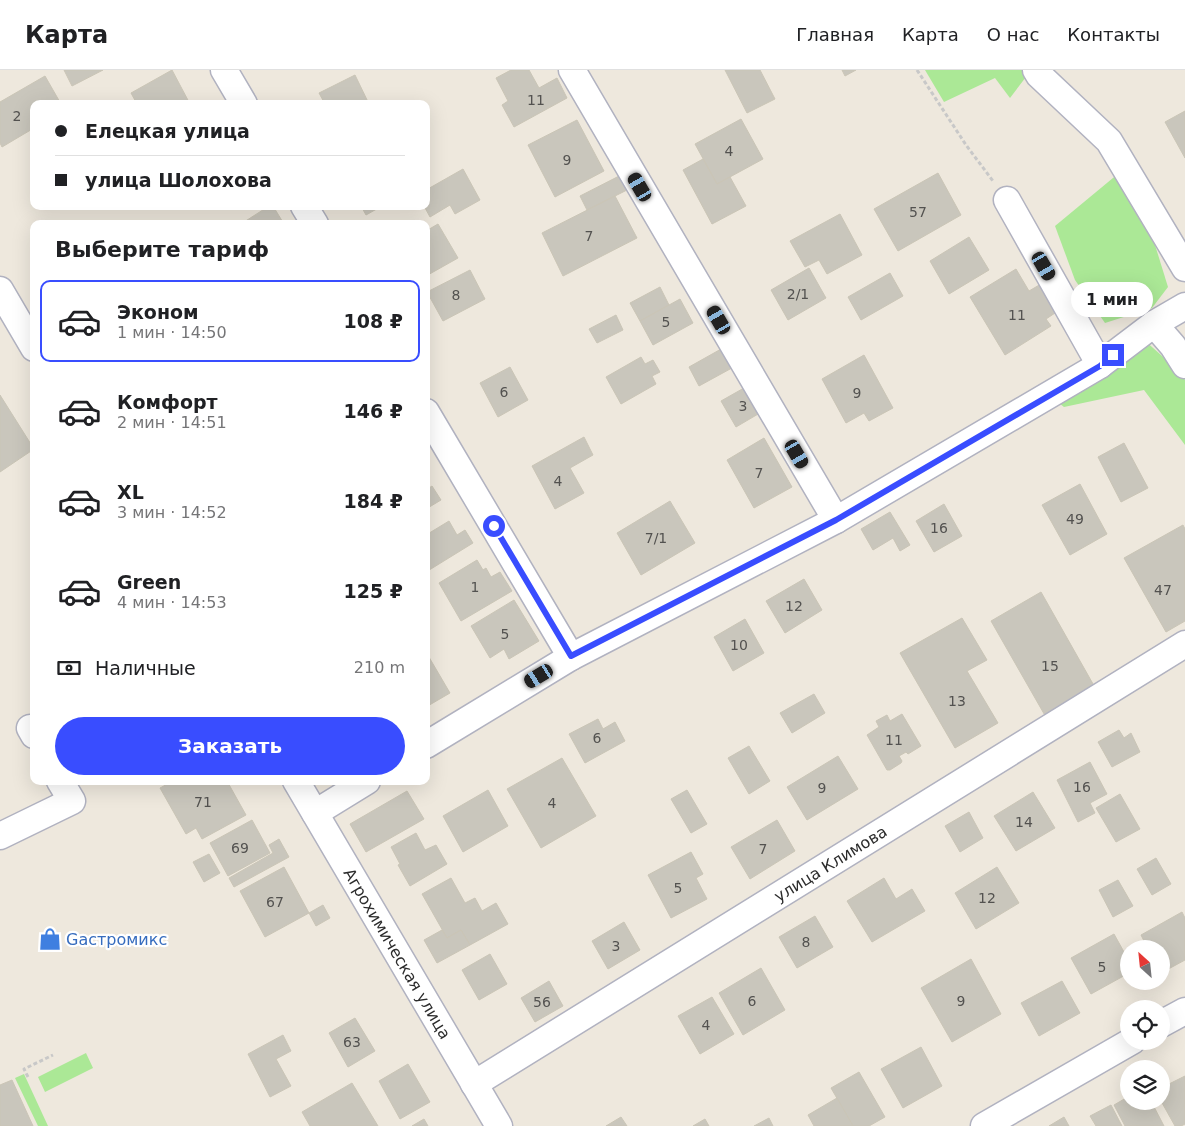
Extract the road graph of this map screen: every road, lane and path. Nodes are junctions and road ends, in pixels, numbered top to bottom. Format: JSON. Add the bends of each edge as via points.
{"nodes":[{"id":1,"x":224,"y":70,"type":"edge"},
{"id":2,"x":572,"y":70,"type":"edge"},
{"id":3,"x":917,"y":70,"type":"edge"},
{"id":4,"x":1036,"y":70,"type":"edge"},
{"id":5,"x":242,"y":100,"type":"edge"},
{"id":6,"x":1007,"y":200,"type":"joint"},
{"id":7,"x":1185,"y":268,"type":"edge"},
{"id":8,"x":0,"y":290,"type":"edge"},
{"id":9,"x":1185,"y":306,"type":"edge"},
{"id":10,"x":1154,"y":324,"type":"junction"},
{"id":11,"x":30,"y":341,"type":"edge"},
{"id":12,"x":1185,"y":365,"type":"edge"},
{"id":13,"x":1100,"y":366,"type":"junction"},
{"id":14,"x":430,"y":419,"type":"edge"},
{"id":15,"x":836,"y":520,"type":"junction"},
{"id":16,"x":1185,"y":644,"type":"edge"},
{"id":17,"x":571,"y":656,"type":"junction"},
{"id":18,"x":430,"y":743,"type":"edge"},
{"id":19,"x":62,"y":785,"type":"edge"},
{"id":20,"x":298,"y":785,"type":"edge"},
{"id":21,"x":360,"y":785,"type":"edge"},
{"id":22,"x":315,"y":813,"type":"junction"},
{"id":23,"x":0,"y":836,"type":"edge"},
{"id":24,"x":1185,"y":1011,"type":"edge"},
{"id":25,"x":1170,"y":1019,"type":"edge"},
{"id":26,"x":1120,"y":1048,"type":"edge"},
{"id":27,"x":53,"y":1055,"type":"dead end"},
{"id":28,"x":28,"y":1077,"type":"dead end"},
{"id":29,"x":474,"y":1084,"type":"junction"},
{"id":30,"x":499,"y":1126,"type":"edge"},
{"id":31,"x":984,"y":1126,"type":"edge"}],
"edges":[{"from":1,"to":5,"type":"street"},
{"from":2,"to":15,"type":"street"},
{"from":3,"to":6,"type":"path"},
{"from":4,"to":7,"type":"street","via":[[1109,140]]},
{"from":6,"to":13,"type":"street"},
{"from":8,"to":11,"type":"street"},
{"from":9,"to":10,"type":"street"},
{"from":10,"to":12,"type":"street"},
{"from":10,"to":13,"type":"street"},
{"from":13,"to":15,"type":"street"},
{"from":14,"to":17,"type":"street"},
{"from":15,"to":17,"type":"street"},
{"from":16,"to":29,"type":"street","name":"улица Климова"},
{"from":17,"to":18,"type":"street"},
{"from":19,"to":23,"type":"street","via":[[72,801]]},
{"from":20,"to":22,"type":"street","name":"Агрохимическая улица"},
{"from":21,"to":22,"type":"street"},
{"from":22,"to":29,"type":"street","name":"Агрохимическая улица"},
{"from":24,"to":25,"type":"street"},
{"from":26,"to":31,"type":"street"},
{"from":27,"to":28,"type":"path","via":[[24,1069]]},
{"from":29,"to":30,"type":"street","name":"Агрохимическая улица"}]}
